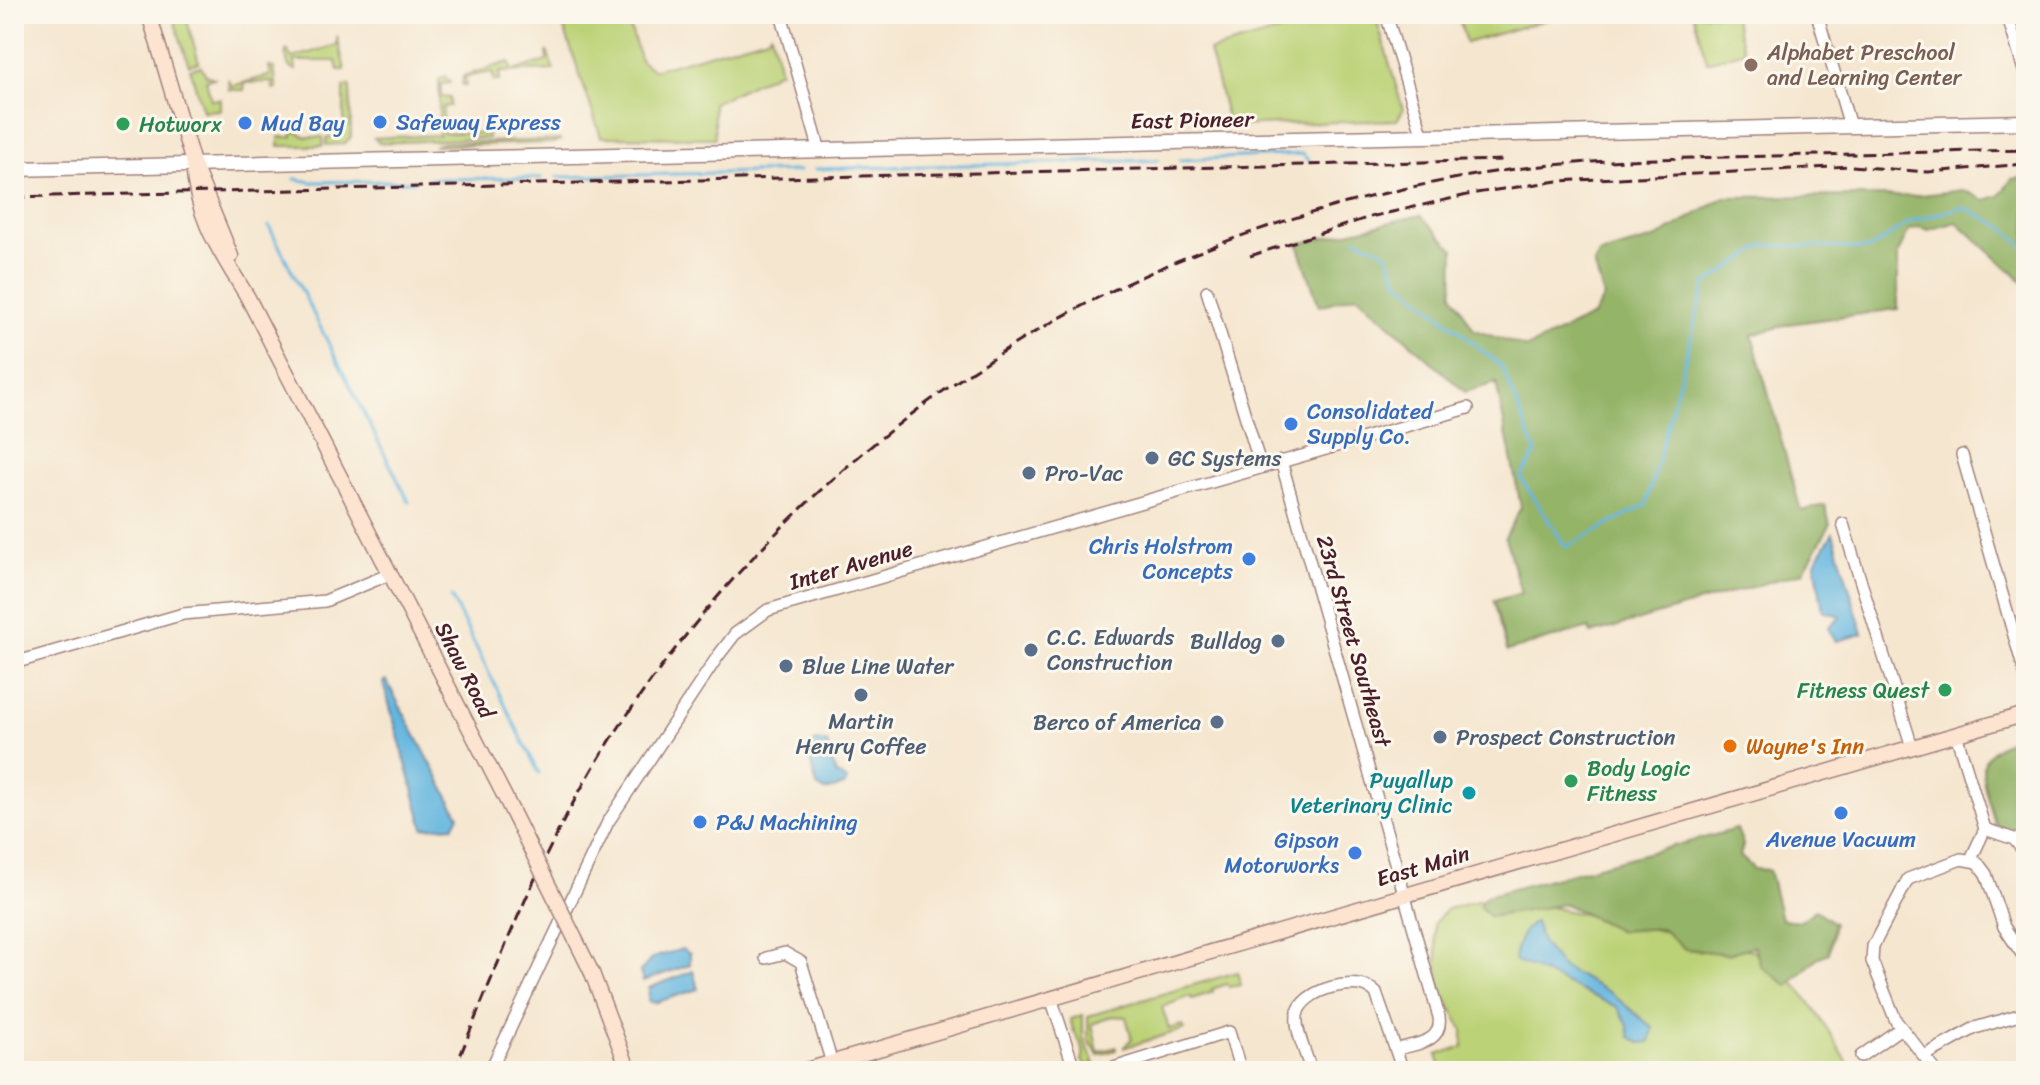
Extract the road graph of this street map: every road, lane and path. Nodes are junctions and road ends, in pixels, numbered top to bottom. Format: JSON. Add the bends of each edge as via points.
{"nodes":[{"id":1,"x":149,"y":14,"type":"edge"},
{"id":2,"x":781,"y":14,"type":"edge"},
{"id":3,"x":1386,"y":14,"type":"edge"},
{"id":4,"x":1817,"y":14,"type":"edge"},
{"id":5,"x":2007,"y":14,"type":"edge"},
{"id":6,"x":2026,"y":75,"type":"edge"},
{"id":7,"x":2026,"y":122,"type":"edge"},
{"id":8,"x":1850,"y":126,"type":"junction"},
{"id":9,"x":1423,"y":137,"type":"junction"},
{"id":10,"x":820,"y":151,"type":"junction"},
{"id":11,"x":193,"y":163,"type":"junction"},
{"id":12,"x":14,"y":169,"type":"edge"},
{"id":13,"x":1207,"y":291,"type":"dead end"},
{"id":14,"x":1468,"y":408,"type":"dead end"},
{"id":15,"x":1962,"y":455,"type":"dead end"},
{"id":16,"x":1281,"y":461,"type":"junction"},
{"id":17,"x":1261,"y":467,"type":"junction"},
{"id":18,"x":1843,"y":524,"type":"dead end"},
{"id":19,"x":390,"y":574,"type":"junction"},
{"id":20,"x":14,"y":663,"type":"edge"},
{"id":21,"x":2026,"y":677,"type":"edge"},
{"id":22,"x":2026,"y":714,"type":"edge"},
{"id":23,"x":1956,"y":734,"type":"junction"},
{"id":24,"x":1912,"y":747,"type":"junction"},
{"id":25,"x":1985,"y":829,"type":"junction"},
{"id":26,"x":2026,"y":854,"type":"edge"},
{"id":27,"x":1971,"y":859,"type":"junction"},
{"id":28,"x":1406,"y":893,"type":"junction"},
{"id":29,"x":766,"y":958,"type":"dead end"},
{"id":30,"x":2026,"y":960,"type":"edge"},
{"id":31,"x":1052,"y":1001,"type":"junction"},
{"id":32,"x":2026,"y":1013,"type":"edge"},
{"id":33,"x":1901,"y":1028,"type":"junction"},
{"id":34,"x":1397,"y":1049,"type":"junction"},
{"id":35,"x":1926,"y":1055,"type":"junction"},
{"id":36,"x":1861,"y":1056,"type":"dead end"},
{"id":37,"x":832,"y":1063,"type":"junction"},
{"id":38,"x":490,"y":1071,"type":"edge"},
{"id":39,"x":629,"y":1071,"type":"edge"},
{"id":40,"x":805,"y":1071,"type":"edge"},
{"id":41,"x":1075,"y":1071,"type":"edge"},
{"id":42,"x":1104,"y":1071,"type":"edge"},
{"id":43,"x":1241,"y":1071,"type":"edge"},
{"id":44,"x":1311,"y":1071,"type":"edge"},
{"id":45,"x":1403,"y":1071,"type":"edge"},
{"id":46,"x":1936,"y":1071,"type":"edge"}],
"edges":[{"from":1,"to":11,"type":"main road","name":"Shaw Road"},
{"from":2,"to":10,"type":"street"},
{"from":3,"to":9,"type":"street"},
{"from":4,"to":8,"type":"street"},
{"from":5,"to":6,"type":"street"},
{"from":7,"to":8,"type":"street","name":"East Pioneer"},
{"from":8,"to":9,"type":"street","name":"East Pioneer"},
{"from":9,"to":10,"type":"street","name":"East Pioneer"},
{"from":10,"to":11,"type":"street","name":"East Pioneer"},
{"from":11,"to":12,"type":"street"},
{"from":11,"to":19,"type":"main road","name":"Shaw Road","via":[[195,194],[205,223]]},
{"from":13,"to":17,"type":"street"},
{"from":14,"to":16,"type":"street","name":"Inter Avenue"},
{"from":15,"to":21,"type":"street"},
{"from":16,"to":17,"type":"street","name":"Inter Avenue"},
{"from":16,"to":28,"type":"street","name":"23rd Street Southeast"},
{"from":17,"to":38,"type":"street","name":"Inter Avenue","via":[[768,610],[745,625],[695,688],[608,822]]},
{"from":18,"to":24,"type":"street"},
{"from":19,"to":20,"type":"street","via":[[325,601],[183,614]]},
{"from":19,"to":39,"type":"main road","name":"Shaw Road","bridge":true,"via":[[592,973]]},
{"from":22,"to":23,"type":"main road","name":"East Main"},
{"from":23,"to":24,"type":"main road","name":"East Main"},
{"from":23,"to":25,"type":"street"},
{"from":24,"to":28,"type":"main road","name":"East Main"},
{"from":25,"to":26,"type":"street","via":[[2014,839]]},
{"from":25,"to":27,"type":"street"},
{"from":27,"to":30,"type":"street","via":[[1984,870],[2004,927]]},
{"from":27,"to":33,"type":"street","via":[[1908,879],[1873,946],[1874,968]]},
{"from":28,"to":31,"type":"main road","name":"East Main"},
{"from":28,"to":34,"type":"street","name":"23rd Street Southeast","via":[[1440,1028],[1435,1037]]},
{"from":29,"to":37,"type":"street","via":[[794,956],[806,973]]},
{"from":31,"to":37,"type":"main road","name":"East Main"},
{"from":31,"to":41,"type":"street"},
{"from":32,"to":35,"type":"street","via":[[1975,1028]]},
{"from":33,"to":35,"type":"street"},
{"from":33,"to":36,"type":"street"},
{"from":34,"to":44,"type":"street","via":[[1372,989],[1361,984],[1342,987],[1309,996],[1299,1009],[1296,1021]]},
{"from":34,"to":45,"type":"street"},
{"from":35,"to":46,"type":"street"},
{"from":37,"to":40,"type":"main road","name":"East Main"},
{"from":42,"to":43,"type":"street","via":[[1229,1032]]}]}
